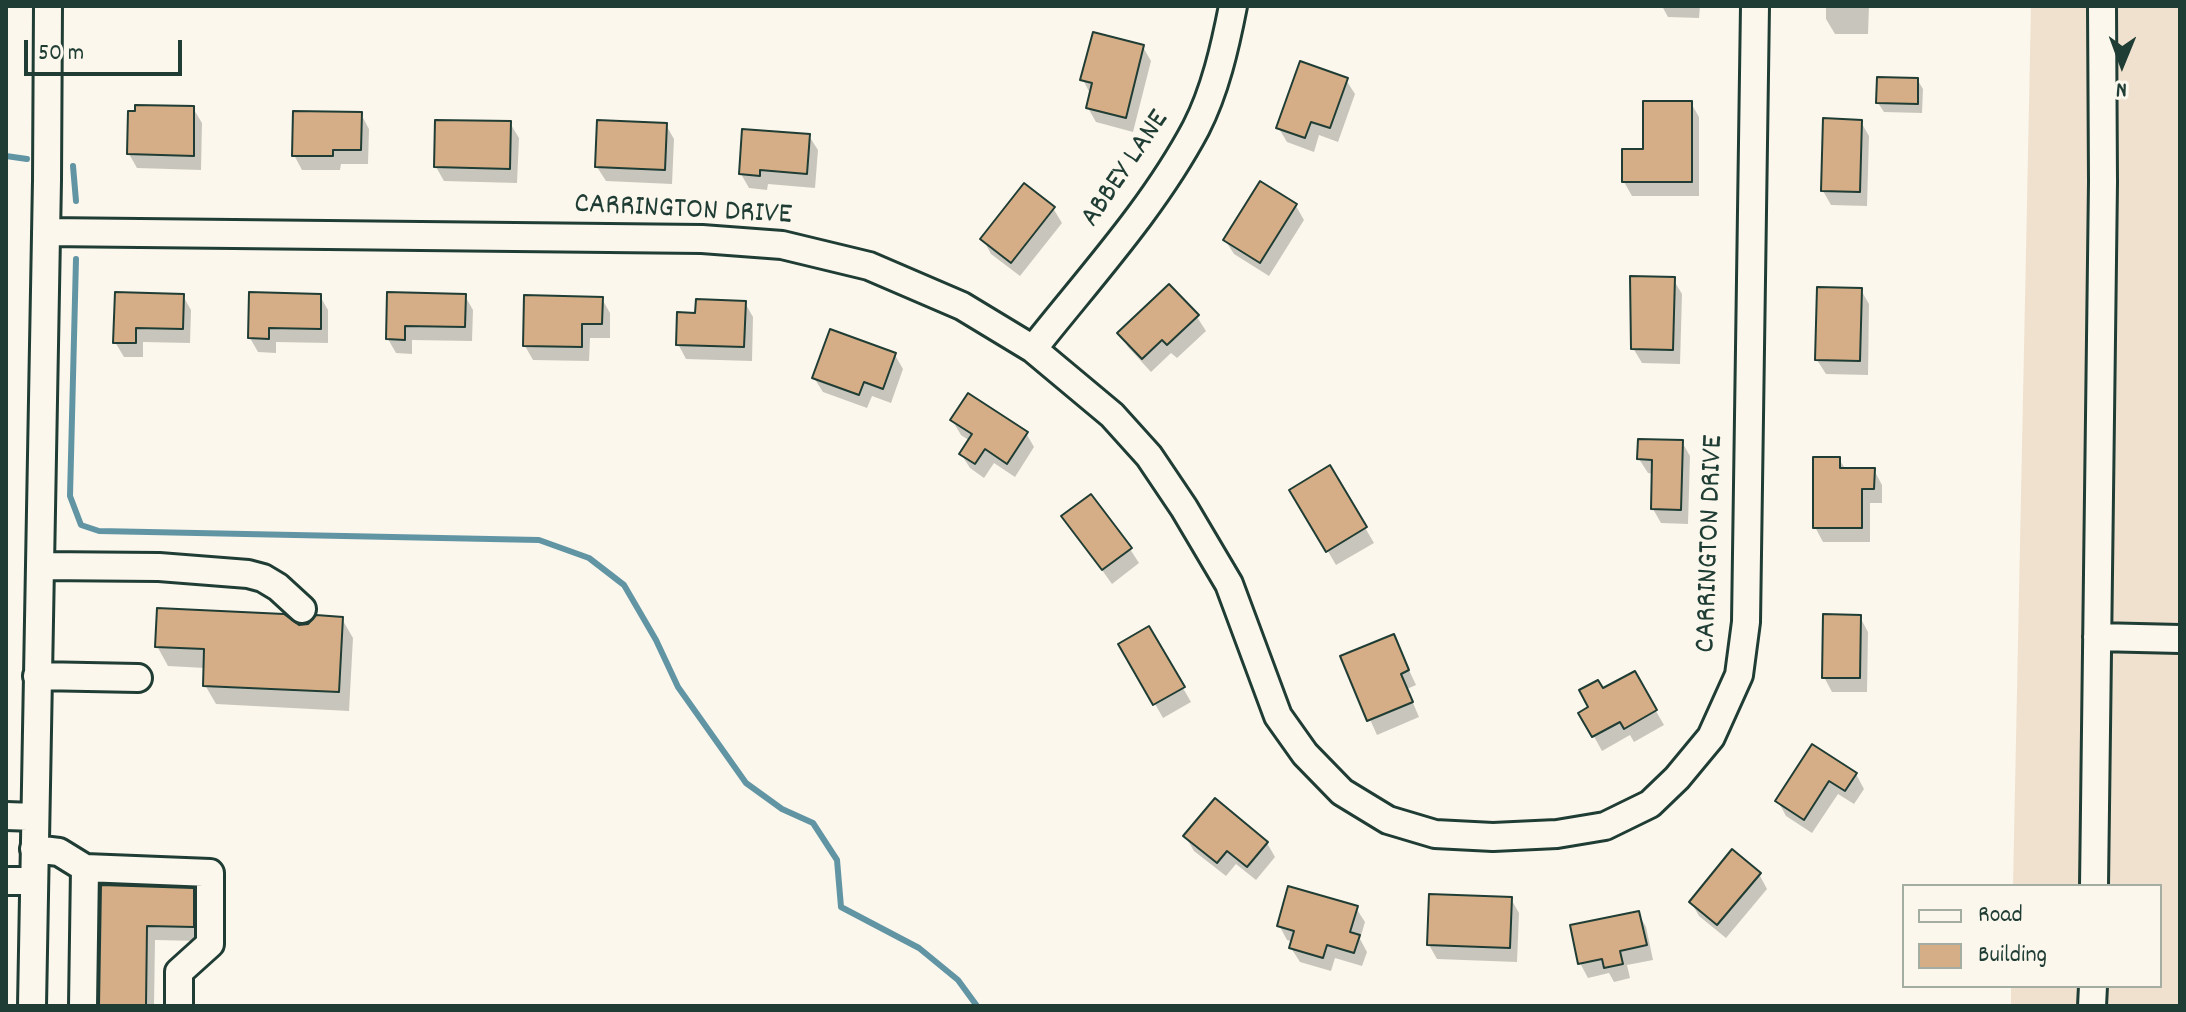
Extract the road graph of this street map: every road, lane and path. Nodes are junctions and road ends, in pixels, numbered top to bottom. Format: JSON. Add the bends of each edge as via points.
{"nodes":[{"id":1,"x":48,"y":6,"type":"edge"},
{"id":2,"x":1233,"y":6,"type":"edge"},
{"id":3,"x":1755,"y":6,"type":"edge"},
{"id":4,"x":2102,"y":6,"type":"edge"},
{"id":5,"x":46,"y":232,"type":"junction"},
{"id":6,"x":1033,"y":349,"type":"junction"},
{"id":7,"x":40,"y":566,"type":"junction"},
{"id":8,"x":302,"y":609,"type":"dead end"},
{"id":9,"x":2097,"y":637,"type":"junction"},
{"id":10,"x":2180,"y":639,"type":"edge"},
{"id":11,"x":37,"y":676,"type":"junction"},
{"id":12,"x":138,"y":678,"type":"dead end"},
{"id":13,"x":6,"y":816,"type":"edge"},
{"id":14,"x":35,"y":817,"type":"junction"},
{"id":15,"x":34,"y":849,"type":"junction"},
{"id":16,"x":85,"y":868,"type":"junction"},
{"id":17,"x":6,"y":881,"type":"edge"},
{"id":18,"x":34,"y":881,"type":"junction"},
{"id":19,"x":2094,"y":884,"type":"edge"},
{"id":20,"x":32,"y":1006,"type":"edge"},
{"id":21,"x":83,"y":1006,"type":"edge"},
{"id":22,"x":179,"y":1006,"type":"edge"}],
"edges":[{"from":1,"to":5,"type":"street"},
{"from":2,"to":6,"type":"street","name":"ABBEY LANE","via":[[1223,55],[1197,126],[1158,192]]},
{"from":3,"to":6,"type":"street","name":"CARRINGTON DRIVE","via":[[1746,622],[1739,675],[1711,737],[1677,778],[1650,804],[1605,826],[1519,836],[1435,834],[1388,820],[1342,792],[1278,716],[1229,584],[1149,456],[1112,415]]},
{"from":4,"to":9,"type":"street"},
{"from":5,"to":6,"type":"street","name":"CARRINGTON DRIVE","via":[[702,239],[782,245],[869,266],[962,306]]},
{"from":5,"to":7,"type":"street"},
{"from":7,"to":8,"type":"street","via":[[248,574],[278,587]]},
{"from":7,"to":11,"type":"street"},
{"from":9,"to":10,"type":"street"},
{"from":9,"to":19,"type":"street"},
{"from":11,"to":12,"type":"street"},
{"from":11,"to":14,"type":"street"},
{"from":13,"to":14,"type":"street"},
{"from":14,"to":15,"type":"street"},
{"from":15,"to":16,"type":"street","via":[[59,852]]},
{"from":15,"to":18,"type":"street"},
{"from":16,"to":21,"type":"street"},
{"from":16,"to":22,"type":"street","via":[[210,873],[210,944],[179,972]]},
{"from":17,"to":18,"type":"street"},
{"from":18,"to":20,"type":"street"}]}
